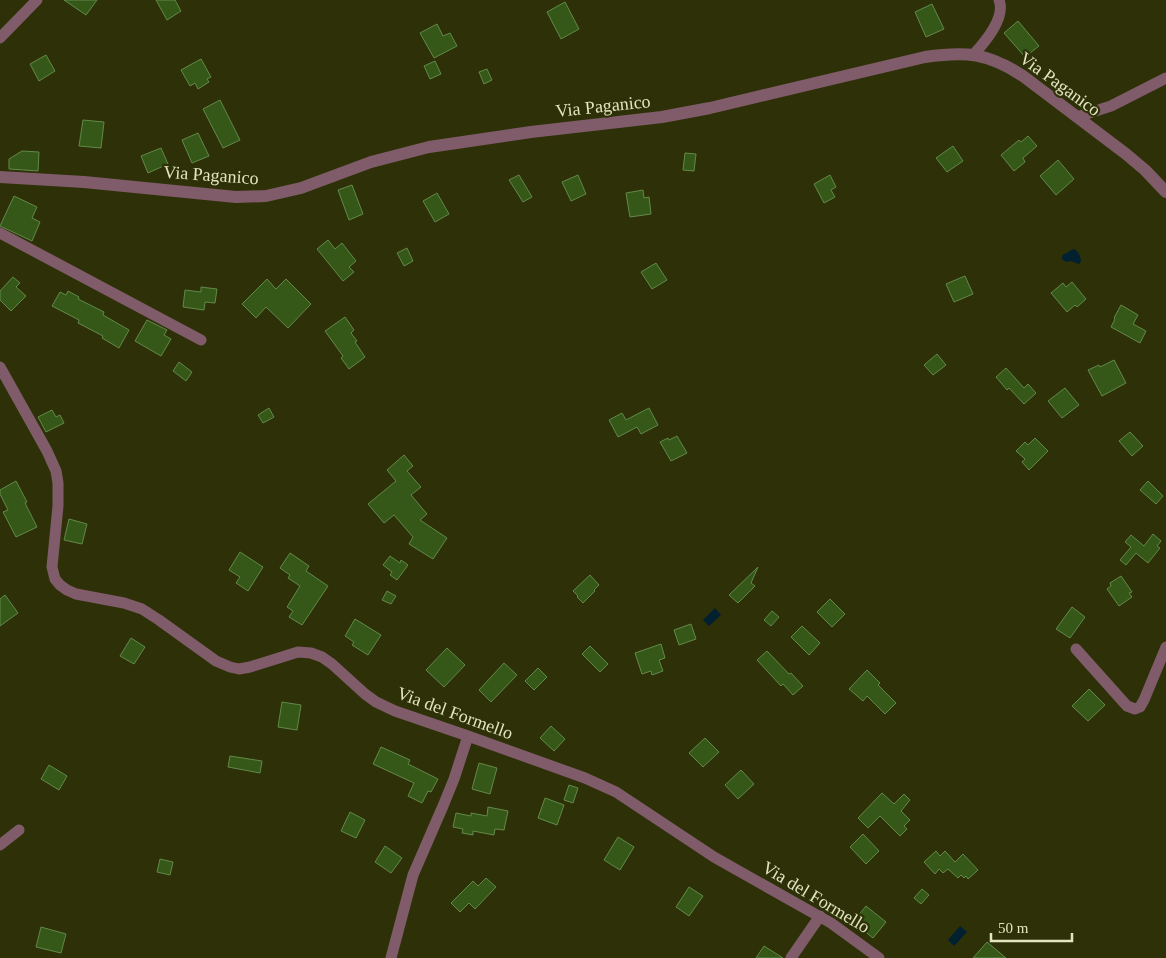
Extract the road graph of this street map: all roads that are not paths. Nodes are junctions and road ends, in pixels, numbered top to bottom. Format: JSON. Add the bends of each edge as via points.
{"nodes":[{"id":1,"x":37,"y":0,"type":"edge"},
{"id":2,"x":1001,"y":1,"type":"edge"},
{"id":3,"x":0,"y":38,"type":"edge"},
{"id":4,"x":974,"y":54,"type":"junction"},
{"id":5,"x":1166,"y":78,"type":"edge"},
{"id":6,"x":1077,"y":117,"type":"junction"},
{"id":7,"x":0,"y":177,"type":"edge"},
{"id":8,"x":1166,"y":192,"type":"edge"},
{"id":9,"x":0,"y":233,"type":"edge"},
{"id":10,"x":201,"y":340,"type":"dead end"},
{"id":11,"x":0,"y":367,"type":"edge"},
{"id":12,"x":1166,"y":647,"type":"edge"},
{"id":13,"x":1076,"y":649,"type":"dead end"},
{"id":14,"x":468,"y":736,"type":"junction"},
{"id":15,"x":20,"y":830,"type":"dead end"},
{"id":16,"x":0,"y":845,"type":"edge"},
{"id":17,"x":820,"y":916,"type":"junction"},
{"id":18,"x":390,"y":958,"type":"edge"},
{"id":19,"x":791,"y":958,"type":"edge"},
{"id":20,"x":879,"y":958,"type":"edge"}],
"edges":[{"from":1,"to":3,"type":"street"},
{"from":2,"to":4,"type":"street","via":[[994,30]]},
{"from":4,"to":6,"type":"street","name":"Via Paganico","via":[[993,59],[1017,72]]},
{"from":4,"to":7,"type":"street","name":"Via Paganico","via":[[925,57],[674,115],[429,147],[266,196],[236,197]]},
{"from":5,"to":6,"type":"street","via":[[1111,106]]},
{"from":6,"to":8,"type":"street","name":"Via Paganico","via":[[1140,166]]},
{"from":9,"to":10,"type":"street"},
{"from":11,"to":14,"type":"street","name":"Via del Formello","via":[[56,471],[58,506],[52,567],[55,579],[64,588],[76,594],[142,609],[230,668],[250,667],[298,652],[315,654],[387,708]]},
{"from":12,"to":13,"type":"street","via":[[1144,700],[1135,709],[1127,706]]},
{"from":14,"to":17,"type":"street","name":"Via del Formello","via":[[608,788],[714,857]]},
{"from":14,"to":18,"type":"street","via":[[454,779],[413,875]]},
{"from":15,"to":16,"type":"street"},
{"from":17,"to":19,"type":"street"},
{"from":17,"to":20,"type":"street","name":"Via del Formello"}]}
